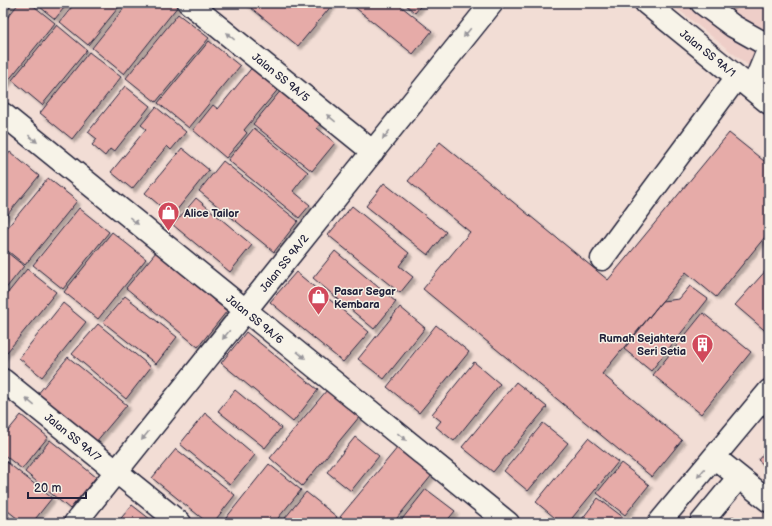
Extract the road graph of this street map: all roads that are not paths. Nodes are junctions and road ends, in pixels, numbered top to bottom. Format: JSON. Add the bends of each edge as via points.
{"nodes":[{"id":1,"x":190,"y":3,"type":"edge"},
{"id":2,"x":492,"y":3,"type":"edge"},
{"id":3,"x":646,"y":3,"type":"edge"},
{"id":4,"x":702,"y":3,"type":"edge"},
{"id":5,"x":769,"y":47,"type":"edge"},
{"id":6,"x":744,"y":83,"type":"junction"},
{"id":7,"x":769,"y":103,"type":"edge"},
{"id":8,"x":3,"y":114,"type":"edge"},
{"id":9,"x":373,"y":152,"type":"junction"},
{"id":10,"x":602,"y":259,"type":"dead end"},
{"id":11,"x":245,"y":311,"type":"junction"},
{"id":12,"x":3,"y":380,"type":"edge"},
{"id":13,"x":769,"y":391,"type":"edge"},
{"id":14,"x":714,"y":457,"type":"junction"},
{"id":15,"x":116,"y":472,"type":"junction"},
{"id":16,"x":739,"y":477,"type":"junction"},
{"id":17,"x":769,"y":501,"type":"edge"},
{"id":18,"x":75,"y":523,"type":"edge"},
{"id":19,"x":180,"y":523,"type":"edge"},
{"id":20,"x":508,"y":523,"type":"edge"},
{"id":21,"x":660,"y":523,"type":"edge"},
{"id":22,"x":701,"y":523,"type":"edge"}],
"edges":[{"from":9,"to":1,"type":"street","name":"Jalan SS 9A/5","one_way":true},
{"from":2,"to":9,"type":"street","name":"Jalan SS 9A/2","one_way":true},
{"from":3,"to":6,"type":"street","name":"Jalan SS 9A/1"},
{"from":4,"to":5,"type":"street","via":[[733,26]]},
{"from":5,"to":6,"type":"street"},
{"from":6,"to":7,"type":"street","name":"Jalan SS 9A/1"},
{"from":6,"to":10,"type":"street"},
{"from":8,"to":11,"type":"street","name":"Jalan SS 9A/6","one_way":true},
{"from":9,"to":11,"type":"street","name":"Jalan SS 9A/2"},
{"from":11,"to":15,"type":"street","name":"Jalan SS 9A/2","one_way":true},
{"from":11,"to":20,"type":"street","name":"Jalan SS 9A/6","one_way":true},
{"from":15,"to":12,"type":"street","name":"Jalan SS 9A/7","one_way":true},
{"from":13,"to":14,"type":"street"},
{"from":14,"to":16,"type":"street"},
{"from":14,"to":21,"type":"street","one_way":true},
{"from":15,"to":18,"type":"street","name":"Jalan SS 9A/2"},
{"from":15,"to":19,"type":"street","name":"Jalan SS 9A/7"},
{"from":16,"to":17,"type":"street"},
{"from":16,"to":22,"type":"street"}]}
